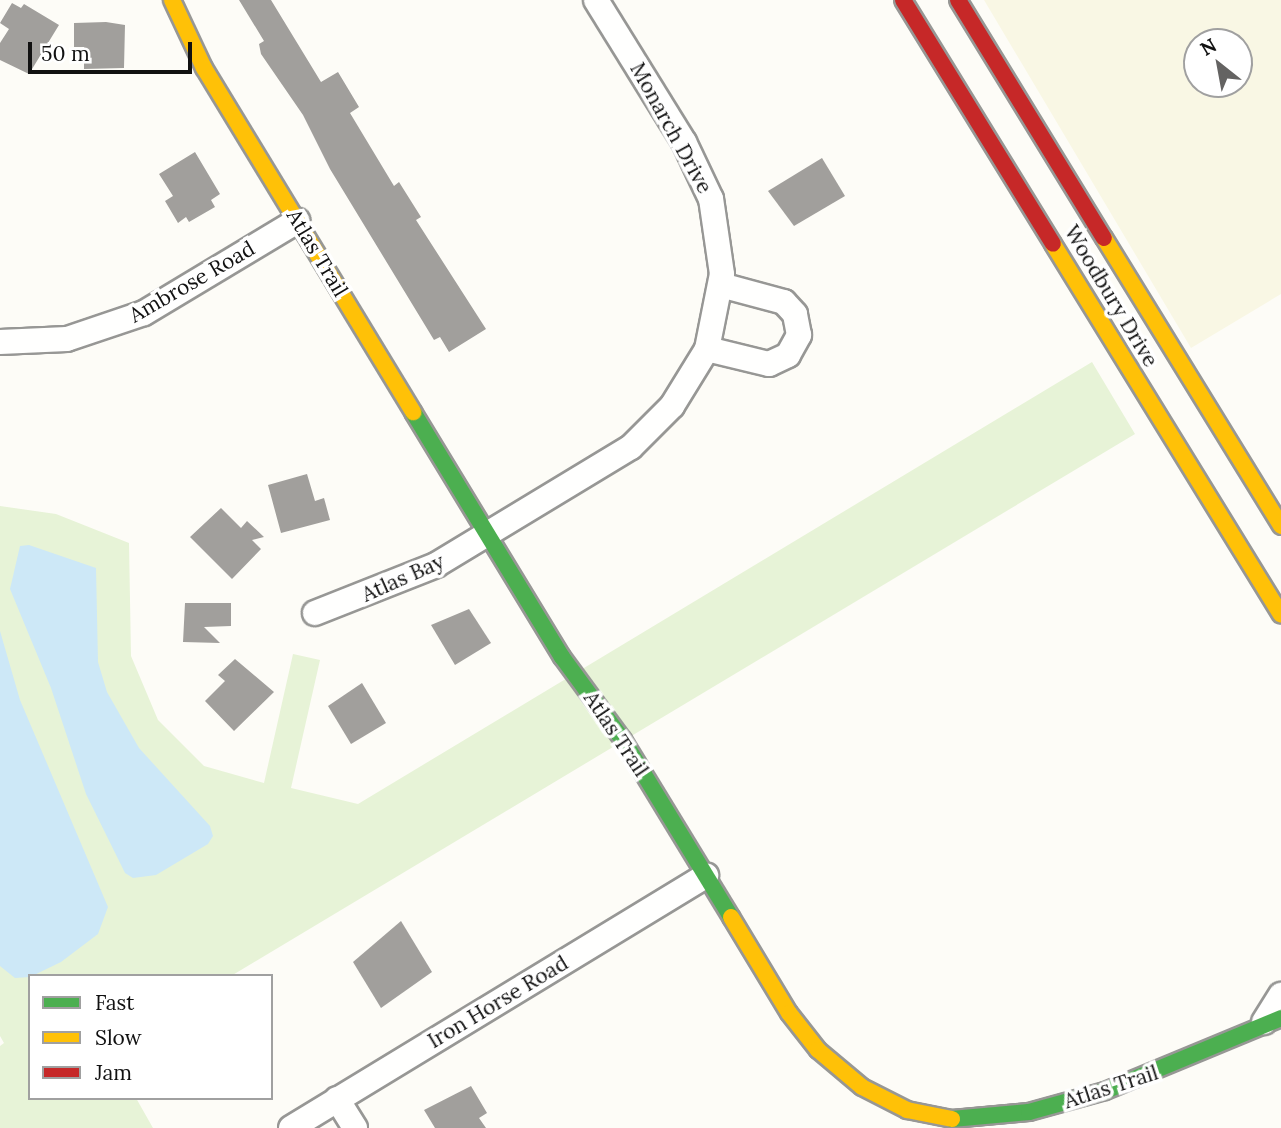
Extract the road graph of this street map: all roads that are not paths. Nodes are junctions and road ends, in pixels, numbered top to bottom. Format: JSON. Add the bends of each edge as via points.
{"nodes":[{"id":1,"x":172,"y":0,"type":"edge"},
{"id":2,"x":596,"y":0,"type":"edge"},
{"id":3,"x":903,"y":0,"type":"edge"},
{"id":4,"x":958,"y":0,"type":"edge"},
{"id":5,"x":297,"y":220,"type":"junction"},
{"id":6,"x":722,"y":285,"type":"junction"},
{"id":7,"x":0,"y":342,"type":"edge"},
{"id":8,"x":707,"y":349,"type":"junction"},
{"id":9,"x":1281,"y":526,"type":"edge"},
{"id":10,"x":489,"y":535,"type":"junction"},
{"id":11,"x":315,"y":613,"type":"dead end"},
{"id":12,"x":1281,"y":615,"type":"edge"},
{"id":13,"x":706,"y":876,"type":"junction"},
{"id":14,"x":1281,"y":995,"type":"edge"},
{"id":15,"x":1272,"y":1020,"type":"edge"},
{"id":16,"x":337,"y":1099,"type":"junction"},
{"id":17,"x":291,"y":1128,"type":"edge"},
{"id":18,"x":355,"y":1128,"type":"edge"}],
"edges":[{"from":1,"to":5,"type":"street","name":"Atlas Trail","via":[[186,35]]},
{"from":2,"to":6,"type":"street","name":"Monarch Drive","via":[[700,171],[718,226]]},
{"from":3,"to":12,"type":"street","name":"Woodbury Drive"},
{"from":4,"to":9,"type":"street","name":"Woodbury Drive"},
{"from":5,"to":7,"type":"street","name":"Ambrose Road","via":[[144,313],[67,339]]},
{"from":5,"to":10,"type":"street","name":"Atlas Trail"},
{"from":6,"to":8,"type":"street","name":"Monarch Drive"},
{"from":6,"to":8,"type":"street","via":[[784,302],[795,314],[799,335],[788,355],[769,364]]},
{"from":8,"to":10,"type":"street","name":"Monarch Drive","via":[[687,385],[652,429],[631,447]]},
{"from":10,"to":11,"type":"street","name":"Atlas Bay","via":[[394,584]]},
{"from":10,"to":13,"type":"street","name":"Atlas Trail","via":[[562,657],[623,740]]},
{"from":13,"to":15,"type":"street","name":"Atlas Trail","via":[[818,1050],[872,1093],[928,1117],[978,1119],[1062,1104],[1142,1079]]},
{"from":13,"to":16,"type":"street","name":"Iron Horse Road"},
{"from":14,"to":15,"type":"street","name":"Atlas Trail"},
{"from":16,"to":17,"type":"street","name":"Iron Horse Road"},
{"from":16,"to":18,"type":"street"}]}
